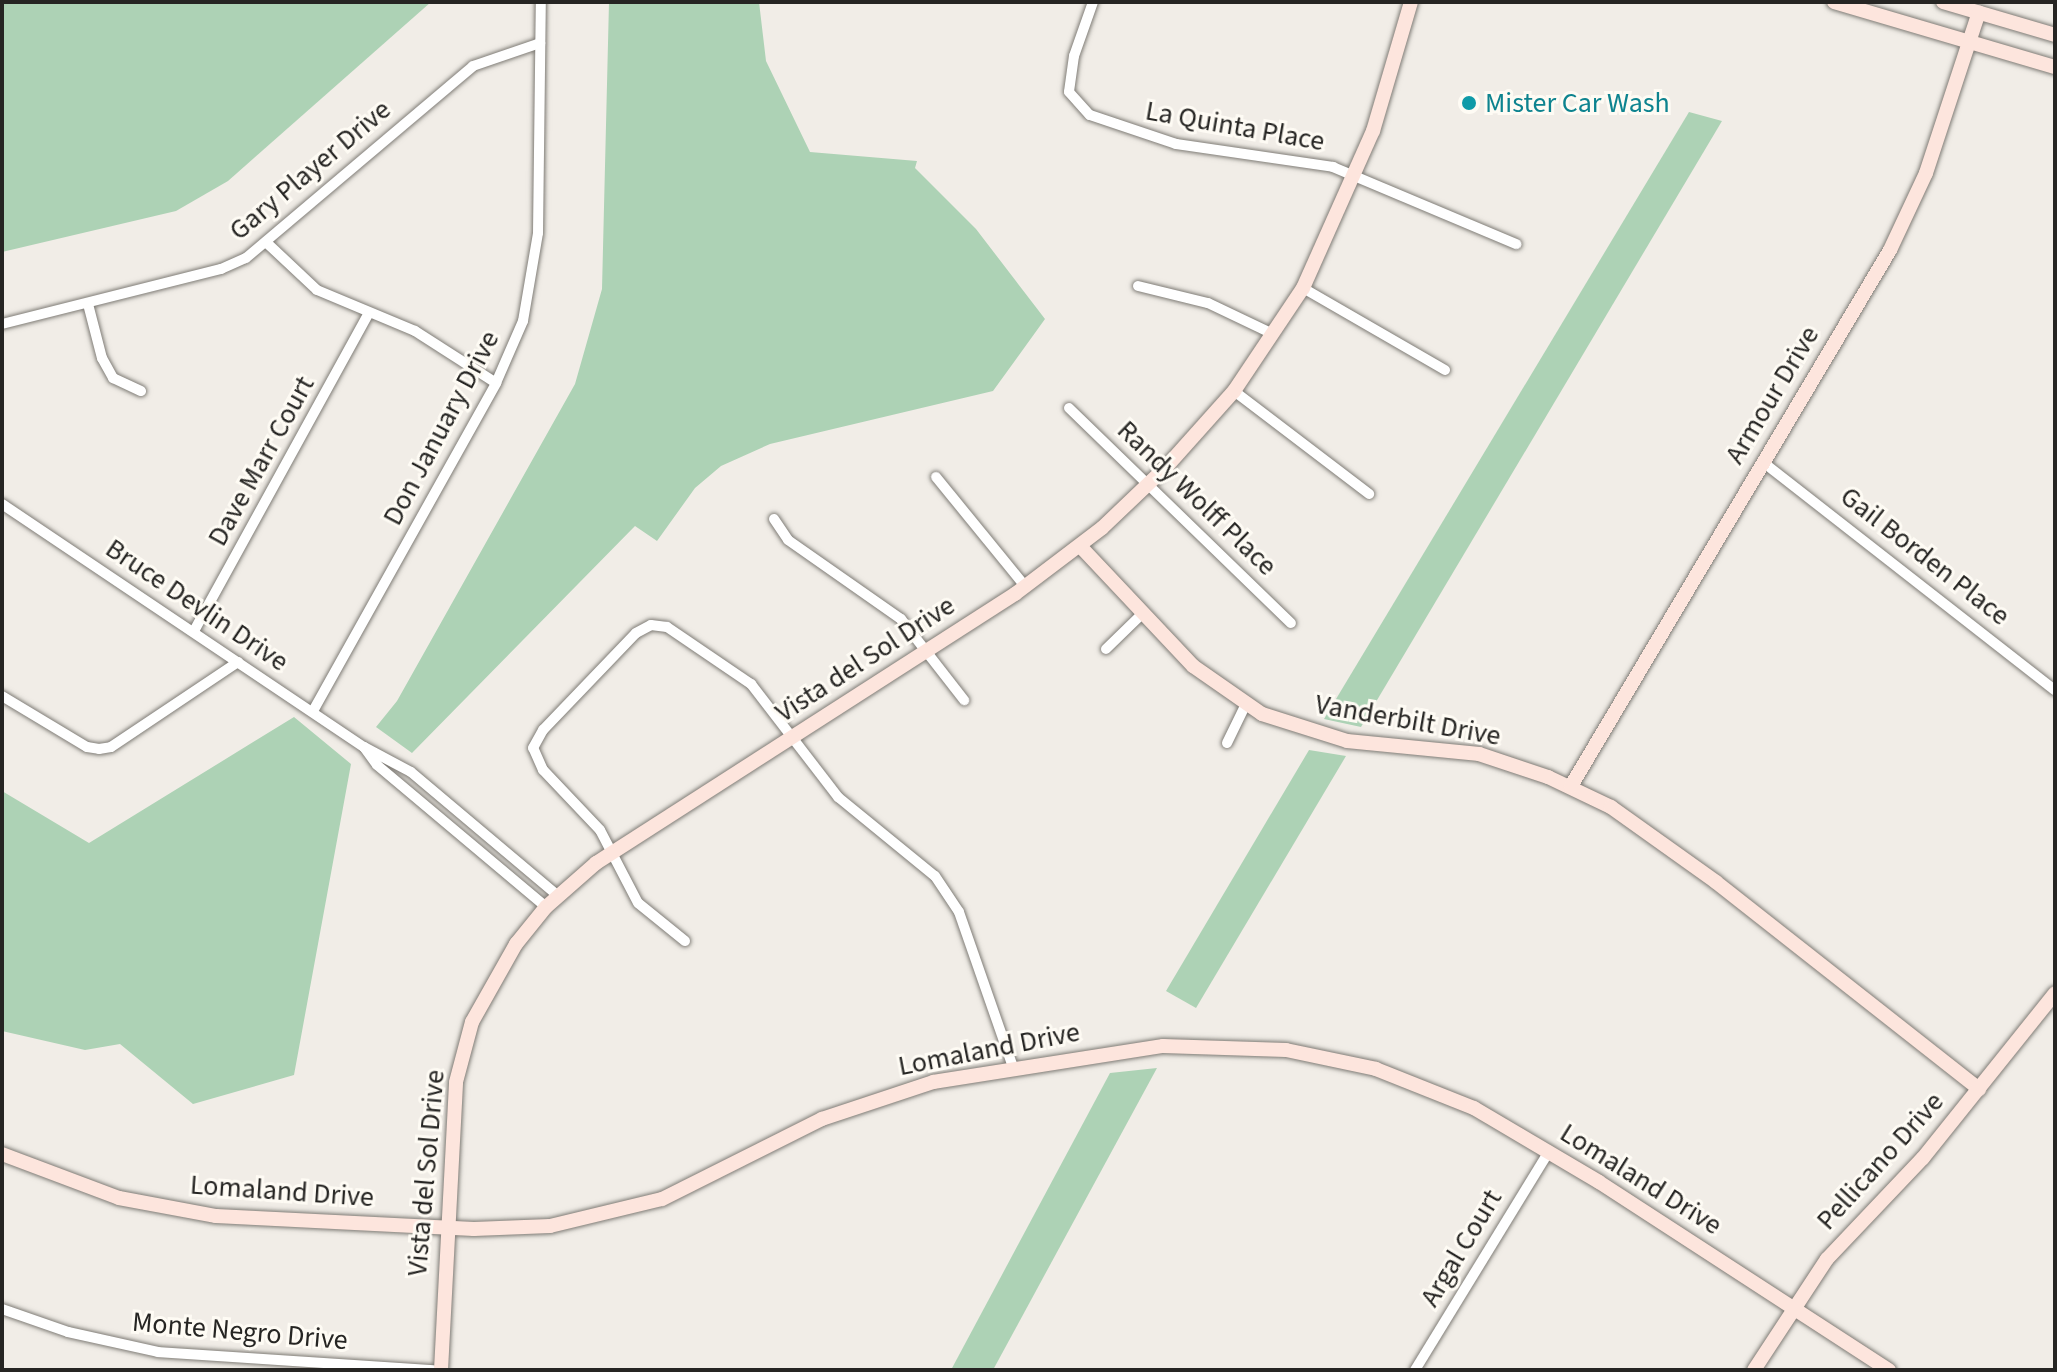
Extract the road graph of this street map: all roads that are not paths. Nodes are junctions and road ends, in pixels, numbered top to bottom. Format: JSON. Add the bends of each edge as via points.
{"nodes":[{"id":1,"x":541,"y":2,"type":"edge"},
{"id":2,"x":1093,"y":2,"type":"edge"},
{"id":3,"x":1411,"y":2,"type":"edge"},
{"id":4,"x":1834,"y":2,"type":"edge"},
{"id":5,"x":1943,"y":2,"type":"edge"},
{"id":6,"x":1979,"y":12,"type":"junction"},
{"id":7,"x":2055,"y":35,"type":"edge"},
{"id":8,"x":1969,"y":42,"type":"junction"},
{"id":9,"x":540,"y":43,"type":"junction"},
{"id":10,"x":2055,"y":67,"type":"edge"},
{"id":11,"x":1355,"y":178,"type":"junction"},
{"id":12,"x":268,"y":244,"type":"junction"},
{"id":13,"x":1516,"y":244,"type":"dead end"},
{"id":14,"x":1138,"y":286,"type":"dead end"},
{"id":15,"x":1303,"y":288,"type":"junction"},
{"id":16,"x":88,"y":304,"type":"junction"},
{"id":17,"x":369,"y":313,"type":"junction"},
{"id":18,"x":2,"y":324,"type":"edge"},
{"id":19,"x":1273,"y":334,"type":"junction"},
{"id":20,"x":1445,"y":370,"type":"dead end"},
{"id":21,"x":496,"y":383,"type":"junction"},
{"id":22,"x":141,"y":391,"type":"dead end"},
{"id":23,"x":1234,"y":391,"type":"junction"},
{"id":24,"x":1069,"y":408,"type":"dead end"},
{"id":25,"x":1764,"y":463,"type":"junction"},
{"id":26,"x":936,"y":477,"type":"dead end"},
{"id":27,"x":1151,"y":483,"type":"junction"},
{"id":28,"x":1369,"y":494,"type":"dead end"},
{"id":29,"x":2,"y":504,"type":"edge"},
{"id":30,"x":774,"y":519,"type":"dead end"},
{"id":31,"x":1080,"y":546,"type":"junction"},
{"id":32,"x":1025,"y":586,"type":"junction"},
{"id":33,"x":1143,"y":613,"type":"junction"},
{"id":34,"x":1291,"y":623,"type":"dead end"},
{"id":35,"x":194,"y":631,"type":"junction"},
{"id":36,"x":1106,"y":649,"type":"dead end"},
{"id":37,"x":924,"y":652,"type":"junction"},
{"id":38,"x":238,"y":662,"type":"junction"},
{"id":39,"x":2055,"y":690,"type":"edge"},
{"id":40,"x":2,"y":696,"type":"edge"},
{"id":41,"x":964,"y":700,"type":"dead end"},
{"id":42,"x":1245,"y":706,"type":"junction"},
{"id":43,"x":313,"y":711,"type":"junction"},
{"id":44,"x":794,"y":736,"type":"junction"},
{"id":45,"x":1227,"y":743,"type":"dead end"},
{"id":46,"x":364,"y":747,"type":"junction"},
{"id":47,"x":1571,"y":786,"type":"junction"},
{"id":48,"x":613,"y":851,"type":"junction"},
{"id":49,"x":557,"y":895,"type":"junction"},
{"id":50,"x":546,"y":907,"type":"junction"},
{"id":51,"x":685,"y":941,"type":"dead end"},
{"id":52,"x":2055,"y":993,"type":"edge"},
{"id":53,"x":1013,"y":1067,"type":"junction"},
{"id":54,"x":1979,"y":1089,"type":"junction"},
{"id":55,"x":1549,"y":1151,"type":"junction"},
{"id":56,"x":2,"y":1154,"type":"edge"},
{"id":57,"x":446,"y":1227,"type":"junction"},
{"id":58,"x":1793,"y":1308,"type":"junction"},
{"id":59,"x":2,"y":1309,"type":"edge"},
{"id":60,"x":432,"y":1370,"type":"edge"},
{"id":61,"x":441,"y":1370,"type":"edge"},
{"id":62,"x":1415,"y":1370,"type":"edge"},
{"id":63,"x":1754,"y":1370,"type":"edge"},
{"id":64,"x":1889,"y":1370,"type":"edge"}],
"edges":[{"from":1,"to":9,"type":"street","name":"Don January Drive"},
{"from":2,"to":11,"type":"street","name":"La Quinta Place","via":[[1074,56],[1069,92],[1081,109],[1160,141],[1309,161]]},
{"from":3,"to":11,"type":"street","name":"Vista del Sol Drive"},
{"from":4,"to":8,"type":"street"},
{"from":5,"to":6,"type":"street"},
{"from":6,"to":7,"type":"street"},
{"from":6,"to":8,"type":"street","name":"Armour Drive"},
{"from":8,"to":10,"type":"street"},
{"from":8,"to":25,"type":"street","name":"Armour Drive","via":[[1915,201]]},
{"from":9,"to":12,"type":"street","name":"Gary Player Drive","via":[[473,66]]},
{"from":9,"to":21,"type":"street","name":"Don January Drive","via":[[533,278],[523,321]]},
{"from":11,"to":13,"type":"street"},
{"from":11,"to":15,"type":"street","name":"Vista del Sol Drive"},
{"from":12,"to":16,"type":"street","name":"Gary Player Drive","via":[[221,269]]},
{"from":12,"to":17,"type":"street","via":[[317,290]]},
{"from":14,"to":19,"type":"street","via":[[1208,303]]},
{"from":15,"to":19,"type":"street","name":"Vista del Sol Drive"},
{"from":15,"to":20,"type":"street"},
{"from":16,"to":18,"type":"street","name":"Gary Player Drive"},
{"from":16,"to":22,"type":"street","via":[[102,358],[113,378]]},
{"from":17,"to":21,"type":"street","via":[[415,331]]},
{"from":17,"to":35,"type":"street","name":"Dave Marr Court"},
{"from":19,"to":23,"type":"street","name":"Vista del Sol Drive"},
{"from":21,"to":43,"type":"street","name":"Don January Drive"},
{"from":23,"to":27,"type":"street","name":"Vista del Sol Drive"},
{"from":23,"to":28,"type":"street"},
{"from":24,"to":27,"type":"street","name":"Randy Wolff Place"},
{"from":25,"to":39,"type":"street","name":"Gail Borden Place"},
{"from":25,"to":47,"type":"street","name":"Armour Drive"},
{"from":26,"to":32,"type":"street"},
{"from":27,"to":31,"type":"street","name":"Vista del Sol Drive"},
{"from":27,"to":34,"type":"street","name":"Randy Wolff Place"},
{"from":29,"to":35,"type":"street","name":"Bruce Devlin Drive"},
{"from":30,"to":37,"type":"street","via":[[788,540],[901,619]]},
{"from":31,"to":32,"type":"street","name":"Vista del Sol Drive"},
{"from":31,"to":33,"type":"street","name":"Vanderbilt Drive"},
{"from":32,"to":37,"type":"street","name":"Vista del Sol Drive"},
{"from":33,"to":36,"type":"street"},
{"from":33,"to":42,"type":"street","name":"Vanderbilt Drive","via":[[1201,673]]},
{"from":35,"to":38,"type":"street","name":"Bruce Devlin Drive"},
{"from":37,"to":41,"type":"street"},
{"from":37,"to":44,"type":"street","name":"Vista del Sol Drive"},
{"from":38,"to":40,"type":"street","via":[[111,747],[99,749]]},
{"from":38,"to":43,"type":"street","name":"Bruce Devlin Drive"},
{"from":42,"to":45,"type":"street"},
{"from":42,"to":47,"type":"street","name":"Vanderbilt Drive","via":[[1330,737],[1479,754]]},
{"from":43,"to":46,"type":"street","name":"Bruce Devlin Drive"},
{"from":44,"to":48,"type":"street","name":"Vista del Sol Drive"},
{"from":44,"to":48,"type":"street","via":[[761,692],[732,670],[667,627],[644,628],[543,730],[533,748],[543,770],[591,817]]},
{"from":44,"to":53,"type":"street","via":[[838,797],[919,859],[951,899]]},
{"from":46,"to":49,"type":"street","name":"Bruce Devlin Drive","via":[[411,772]]},
{"from":46,"to":50,"type":"street","name":"Bruce Devlin Drive","via":[[377,765]]},
{"from":47,"to":54,"type":"street","name":"Vanderbilt Drive","via":[[1669,846]]},
{"from":48,"to":49,"type":"street","name":"Vista del Sol Drive"},
{"from":48,"to":51,"type":"street","via":[[638,903]]},
{"from":49,"to":50,"type":"street","name":"Vista del Sol Drive"},
{"from":50,"to":57,"type":"street","name":"Vista del Sol Drive","via":[[499,970],[466,1042],[450,1128]]},
{"from":52,"to":54,"type":"street","name":"Pellicano Drive"},
{"from":53,"to":55,"type":"street","name":"Lomaland Drive","via":[[1163,1046],[1286,1050],[1407,1079],[1474,1108]]},
{"from":53,"to":57,"type":"street","name":"Lomaland Drive","via":[[920,1085],[849,1109],[638,1208],[550,1226]]},
{"from":54,"to":58,"type":"street","name":"Pellicano Drive","via":[[1894,1191],[1844,1239]]},
{"from":55,"to":58,"type":"street","name":"Lomaland Drive"},
{"from":55,"to":62,"type":"street","name":"Argal Court"},
{"from":56,"to":57,"type":"street","name":"Lomaland Drive","via":[[83,1187],[186,1212]]},
{"from":57,"to":61,"type":"street","name":"Vista del Sol Drive"},
{"from":58,"to":63,"type":"street","name":"Pellicano Drive"},
{"from":58,"to":64,"type":"street","name":"Lomaland Drive"},
{"from":59,"to":60,"type":"street","name":"Monte Negro Drive","via":[[68,1332],[158,1352]]}]}
